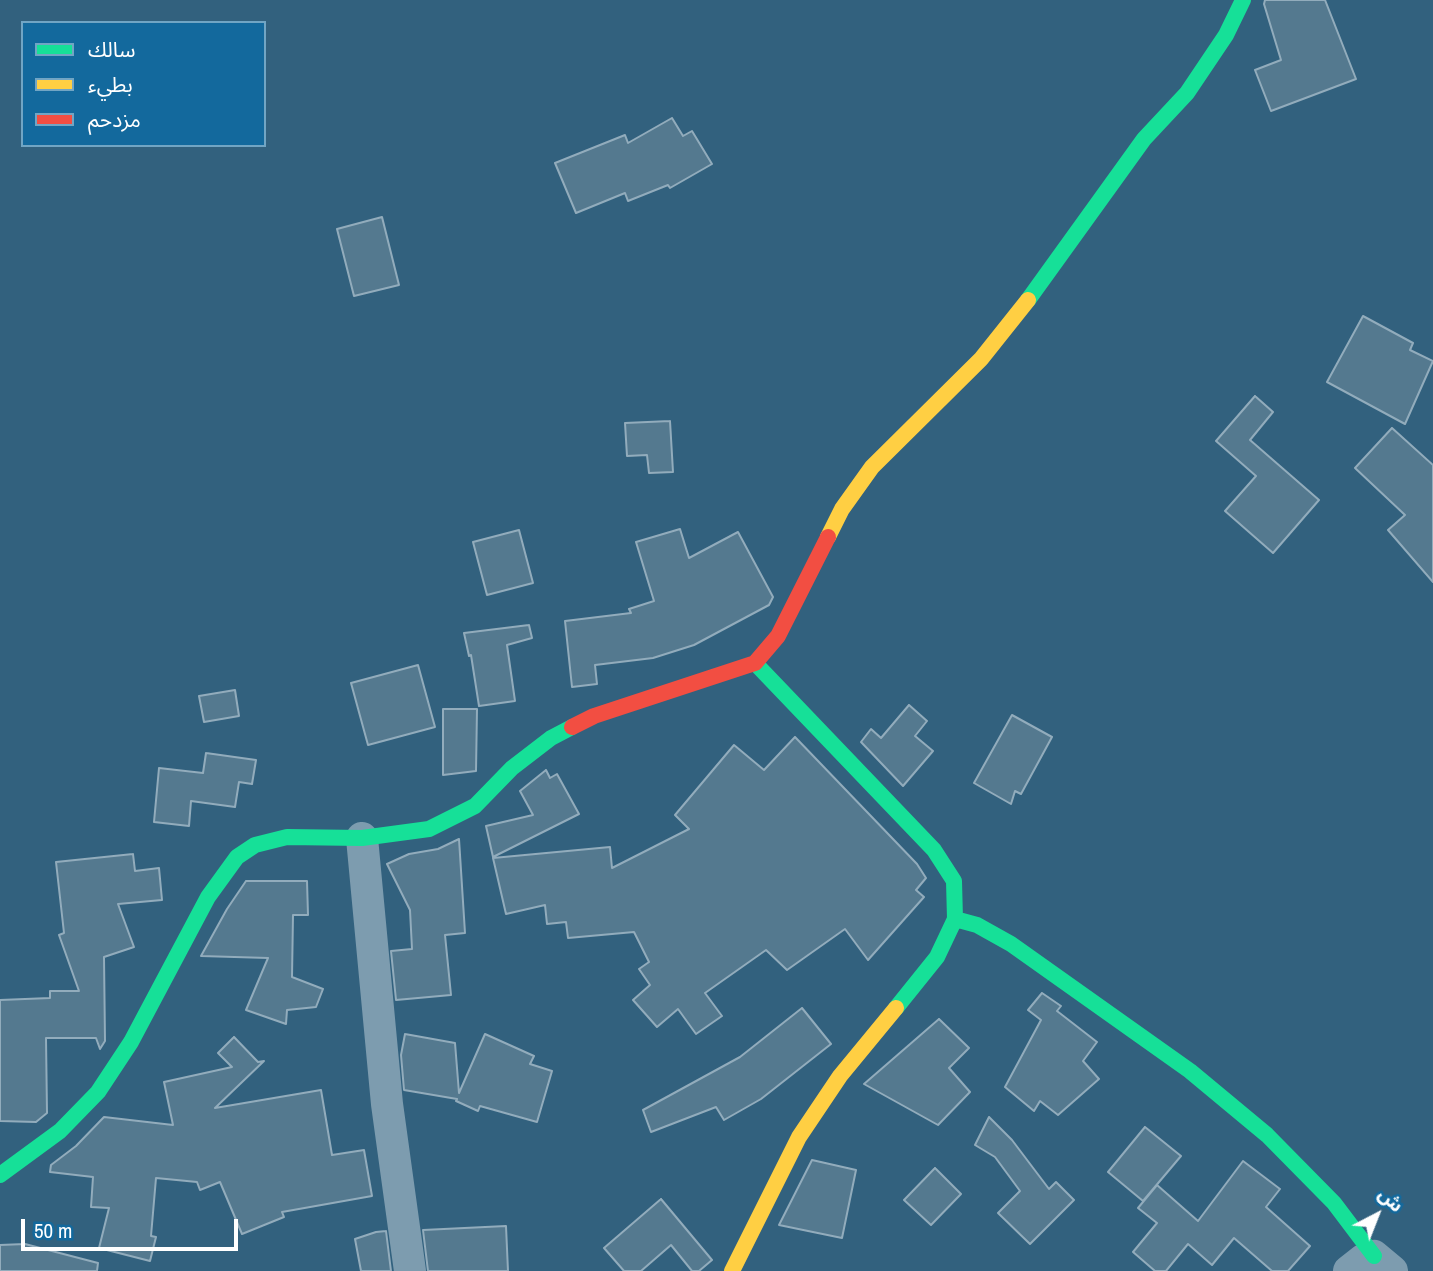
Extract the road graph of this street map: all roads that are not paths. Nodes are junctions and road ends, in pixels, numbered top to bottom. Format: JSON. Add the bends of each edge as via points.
{"nodes":[{"id":1,"x":1243,"y":0,"type":"edge"},
{"id":2,"x":755,"y":663,"type":"junction"},
{"id":3,"x":362,"y":838,"type":"junction"},
{"id":4,"x":955,"y":919,"type":"junction"},
{"id":5,"x":0,"y":1175,"type":"edge"},
{"id":6,"x":1371,"y":1266,"type":"edge"},
{"id":7,"x":410,"y":1271,"type":"edge"},
{"id":8,"x":732,"y":1271,"type":"edge"}],
"edges":[{"from":1,"to":2,"type":"street","via":[[1187,93],[1144,139],[981,359],[872,467],[842,509],[778,636]]},
{"from":2,"to":3,"type":"street","via":[[594,716],[551,738],[512,768],[475,806],[429,829]]},
{"from":2,"to":4,"type":"street","via":[[934,850],[954,881]]},
{"from":3,"to":5,"type":"street","via":[[287,837],[256,845],[237,858],[208,897],[131,1042],[98,1092],[60,1131]]},
{"from":3,"to":7,"type":"street","via":[[387,1104]]},
{"from":4,"to":6,"type":"street","via":[[1011,944],[1190,1071],[1267,1135],[1334,1203]]},
{"from":4,"to":8,"type":"street","via":[[937,957],[840,1076],[799,1137]]}]}
